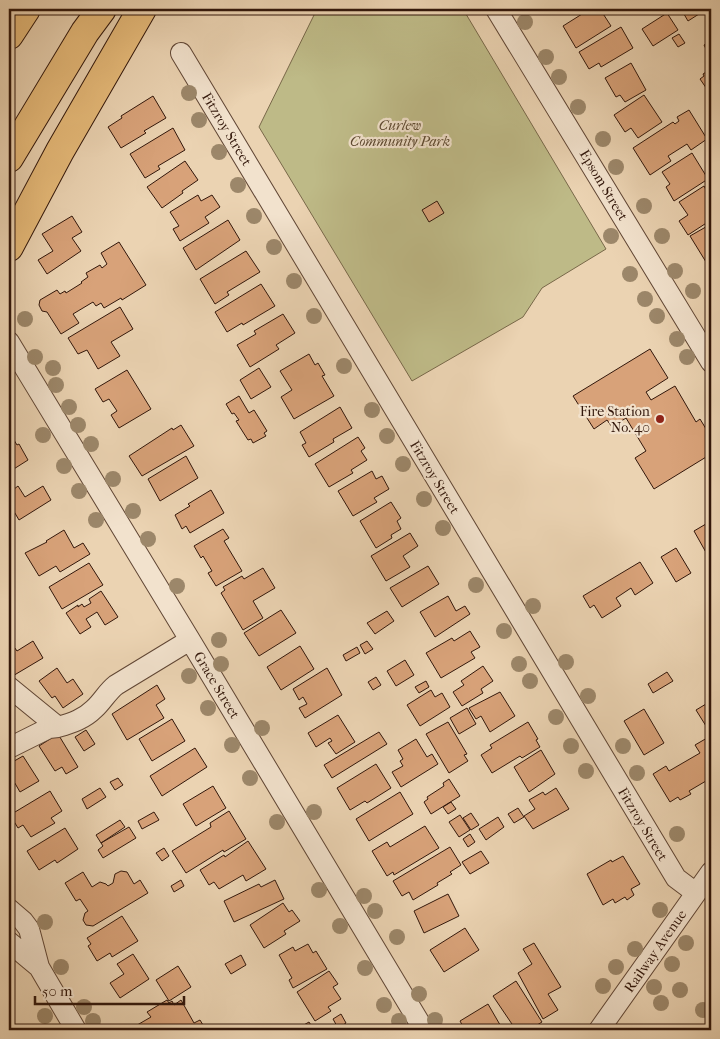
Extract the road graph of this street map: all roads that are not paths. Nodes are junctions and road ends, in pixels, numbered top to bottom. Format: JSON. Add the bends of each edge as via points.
{"nodes":[{"id":1,"x":26,"y":9,"type":"edge"},
{"id":2,"x":102,"y":9,"type":"edge"},
{"id":3,"x":142,"y":9,"type":"edge"},
{"id":4,"x":496,"y":9,"type":"edge"},
{"id":5,"x":9,"y":35,"type":"edge"},
{"id":6,"x":181,"y":53,"type":"dead end"},
{"id":7,"x":9,"y":158,"type":"edge"},
{"id":8,"x":9,"y":247,"type":"edge"},
{"id":9,"x":9,"y":342,"type":"edge"},
{"id":10,"x":711,"y":362,"type":"edge"},
{"id":11,"x":190,"y":640,"type":"junction"},
{"id":12,"x":9,"y":687,"type":"edge"},
{"id":13,"x":58,"y":727,"type":"junction"},
{"id":14,"x":9,"y":748,"type":"edge"},
{"id":15,"x":711,"y":872,"type":"edge"},
{"id":16,"x":696,"y":893,"type":"junction"},
{"id":17,"x":9,"y":909,"type":"edge"},
{"id":18,"x":9,"y":942,"type":"edge"},
{"id":19,"x":39,"y":967,"type":"junction"},
{"id":20,"x":76,"y":1030,"type":"edge"},
{"id":21,"x":424,"y":1030,"type":"edge"},
{"id":22,"x":599,"y":1030,"type":"edge"}],
"edges":[{"from":1,"to":5,"type":"highway"},
{"from":2,"to":7,"type":"highway"},
{"from":3,"to":8,"type":"highway","via":[[60,150]]},
{"from":4,"to":10,"type":"street","name":"Epsom Street"},
{"from":6,"to":16,"type":"street","name":"Fitzroy Street","via":[[676,878]]},
{"from":9,"to":11,"type":"street","name":"Grace Street"},
{"from":11,"to":13,"type":"street","via":[[116,685],[95,709],[80,720]]},
{"from":11,"to":21,"type":"street","name":"Grace Street"},
{"from":12,"to":13,"type":"street"},
{"from":13,"to":14,"type":"street","via":[[49,728]]},
{"from":15,"to":16,"type":"street","name":"Railway Avenue"},
{"from":16,"to":22,"type":"street","name":"Railway Avenue"},
{"from":17,"to":19,"type":"street","via":[[29,929]]},
{"from":18,"to":19,"type":"street"},
{"from":19,"to":20,"type":"street"}]}
